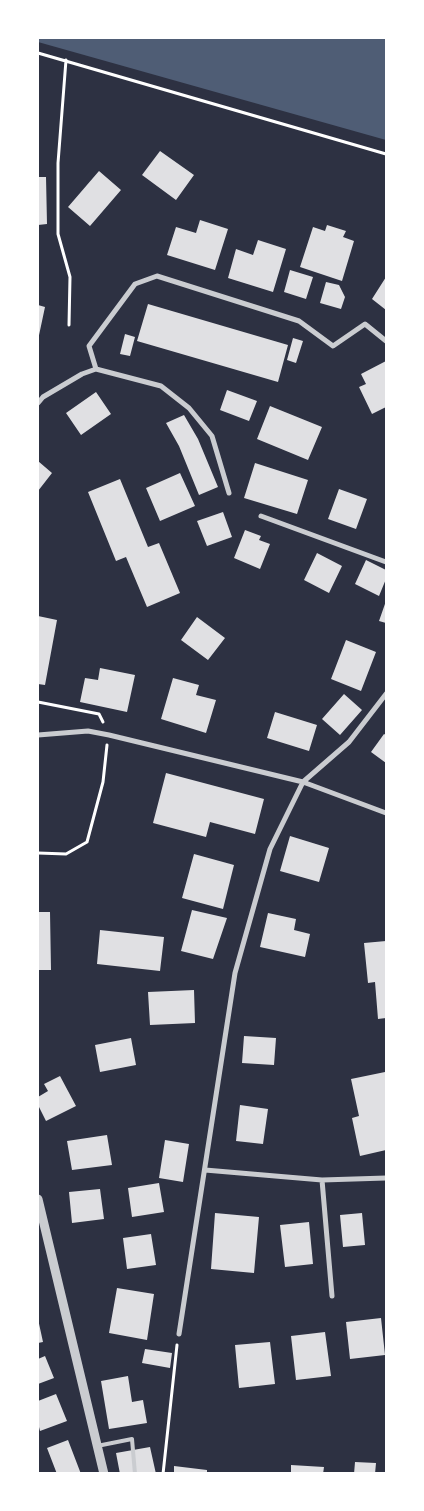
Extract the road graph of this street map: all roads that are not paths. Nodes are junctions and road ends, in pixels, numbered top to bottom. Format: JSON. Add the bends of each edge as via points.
{"nodes":[{"id":1,"x":386,"y":341,"type":"edge"},
{"id":2,"x":96,"y":369,"type":"junction"},
{"id":3,"x":38,"y":403,"type":"edge"},
{"id":4,"x":229,"y":494,"type":"dead end"},
{"id":5,"x":261,"y":516,"type":"dead end"},
{"id":6,"x":386,"y":562,"type":"edge"},
{"id":7,"x":386,"y":694,"type":"edge"},
{"id":8,"x":38,"y":735,"type":"edge"},
{"id":9,"x":303,"y":782,"type":"junction"},
{"id":10,"x":386,"y":812,"type":"edge"},
{"id":11,"x":205,"y":1170,"type":"junction"},
{"id":12,"x":386,"y":1178,"type":"edge"},
{"id":13,"x":322,"y":1180,"type":"junction"},
{"id":14,"x":38,"y":1199,"type":"edge"},
{"id":15,"x":332,"y":1296,"type":"dead end"},
{"id":16,"x":179,"y":1334,"type":"road end"},
{"id":17,"x":97,"y":1446,"type":"junction"},
{"id":18,"x":104,"y":1474,"type":"edge"},
{"id":19,"x":135,"y":1474,"type":"edge"}],
"edges":[{"from":1,"to":2,"type":"street","via":[[365,324],[333,346],[299,321],[157,276],[135,284],[89,346]]},
{"from":2,"to":3,"type":"street","via":[[82,374]]},
{"from":2,"to":4,"type":"street","via":[[161,386],[189,408],[212,436]]},
{"from":5,"to":6,"type":"street"},
{"from":7,"to":9,"type":"street","via":[[349,742]]},
{"from":8,"to":9,"type":"street","via":[[88,731]]},
{"from":9,"to":10,"type":"street"},
{"from":9,"to":11,"type":"street","via":[[270,849],[235,974]]},
{"from":11,"to":13,"type":"street"},
{"from":11,"to":16,"type":"street"},
{"from":12,"to":13,"type":"street"},
{"from":13,"to":15,"type":"street"},
{"from":14,"to":17,"type":"street"},
{"from":17,"to":18,"type":"street"},
{"from":17,"to":19,"type":"lane","via":[[132,1439]]}]}
